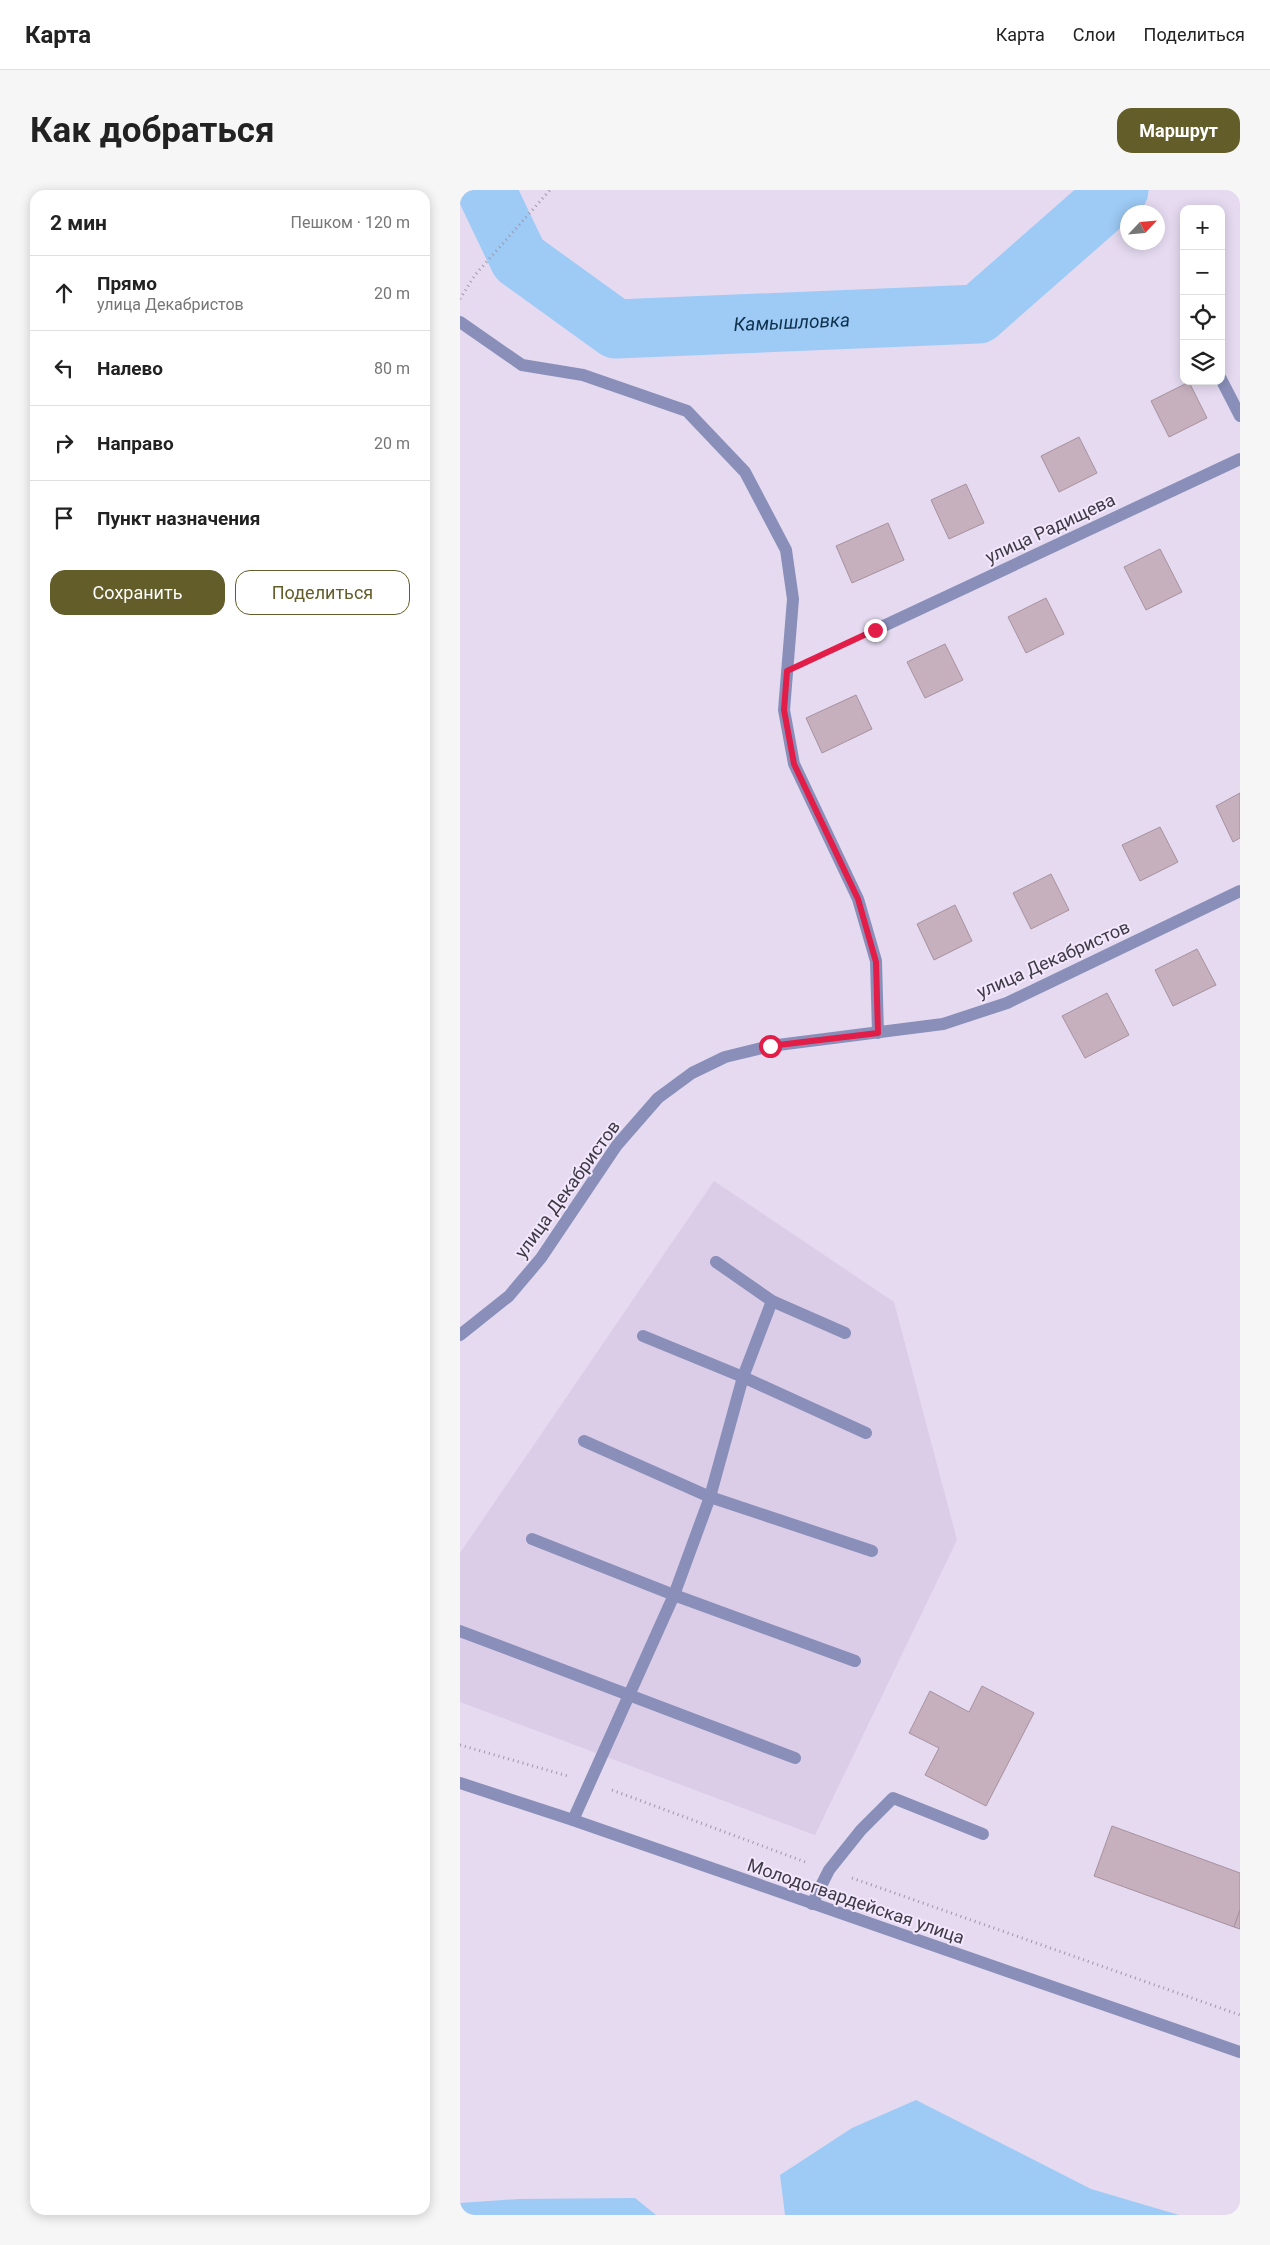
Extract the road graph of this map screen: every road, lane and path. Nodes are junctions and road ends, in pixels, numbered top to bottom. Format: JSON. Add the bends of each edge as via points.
{"nodes":[{"id":1,"x":550,"y":190,"type":"edge"},
{"id":2,"x":460,"y":299,"type":"edge"},
{"id":3,"x":460,"y":322,"type":"edge"},
{"id":4,"x":1224,"y":385,"type":"edge"},
{"id":5,"x":1240,"y":416,"type":"edge"},
{"id":6,"x":1240,"y":459,"type":"edge"},
{"id":7,"x":875,"y":630,"type":"joint"},
{"id":8,"x":787,"y":671,"type":"junction"},
{"id":9,"x":1240,"y":891,"type":"edge"},
{"id":10,"x":878,"y":1033,"type":"junction"},
{"id":11,"x":716,"y":1262,"type":"dead end"},
{"id":12,"x":772,"y":1301,"type":"junction"},
{"id":13,"x":845,"y":1333,"type":"dead end"},
{"id":14,"x":460,"y":1335,"type":"edge"},
{"id":15,"x":643,"y":1336,"type":"dead end"},
{"id":16,"x":743,"y":1377,"type":"junction"},
{"id":17,"x":866,"y":1433,"type":"dead end"},
{"id":18,"x":584,"y":1441,"type":"dead end"},
{"id":19,"x":710,"y":1497,"type":"junction"},
{"id":20,"x":532,"y":1539,"type":"dead end"},
{"id":21,"x":872,"y":1551,"type":"dead end"},
{"id":22,"x":674,"y":1595,"type":"junction"},
{"id":23,"x":460,"y":1631,"type":"edge"},
{"id":24,"x":855,"y":1661,"type":"dead end"},
{"id":25,"x":629,"y":1695,"type":"junction"},
{"id":26,"x":795,"y":1758,"type":"dead end"},
{"id":27,"x":460,"y":1783,"type":"edge"},
{"id":28,"x":573,"y":1820,"type":"junction"},
{"id":29,"x":983,"y":1834,"type":"dead end"},
{"id":30,"x":812,"y":1904,"type":"junction"},
{"id":31,"x":1240,"y":2052,"type":"edge"}],
"edges":[{"from":1,"to":2,"type":"path","via":[[475,275]]},
{"from":3,"to":8,"type":"street","via":[[522,365],[583,375],[687,411],[745,472],[786,550],[793,598]]},
{"from":4,"to":5,"type":"street"},
{"from":6,"to":7,"type":"street","name":"улица Радищева"},
{"from":7,"to":8,"type":"path"},
{"from":8,"to":10,"type":"street","via":[[784,710],[794,764],[858,899],[876,962]]},
{"from":9,"to":10,"type":"street","name":"улица Декабристов","via":[[1007,1002],[943,1024]]},
{"from":10,"to":14,"type":"street","name":"улица Декабристов","via":[[770,1046],[724,1057],[692,1073],[658,1098],[617,1145],[541,1258],[509,1296]]},
{"from":11,"to":12,"type":"street"},
{"from":12,"to":13,"type":"street"},
{"from":12,"to":16,"type":"street"},
{"from":15,"to":16,"type":"street"},
{"from":16,"to":17,"type":"street"},
{"from":16,"to":19,"type":"street"},
{"from":18,"to":19,"type":"street"},
{"from":19,"to":21,"type":"street"},
{"from":19,"to":22,"type":"street"},
{"from":20,"to":22,"type":"street"},
{"from":22,"to":24,"type":"street"},
{"from":22,"to":25,"type":"street"},
{"from":23,"to":25,"type":"street"},
{"from":25,"to":26,"type":"street"},
{"from":25,"to":28,"type":"street"},
{"from":27,"to":28,"type":"street","name":"Молодогвардейская улица"},
{"from":28,"to":30,"type":"street","name":"Молодогвардейская улица"},
{"from":29,"to":30,"type":"street","via":[[892,1798],[829,1870]]},
{"from":30,"to":31,"type":"street","name":"Молодогвардейская улица"}]}
